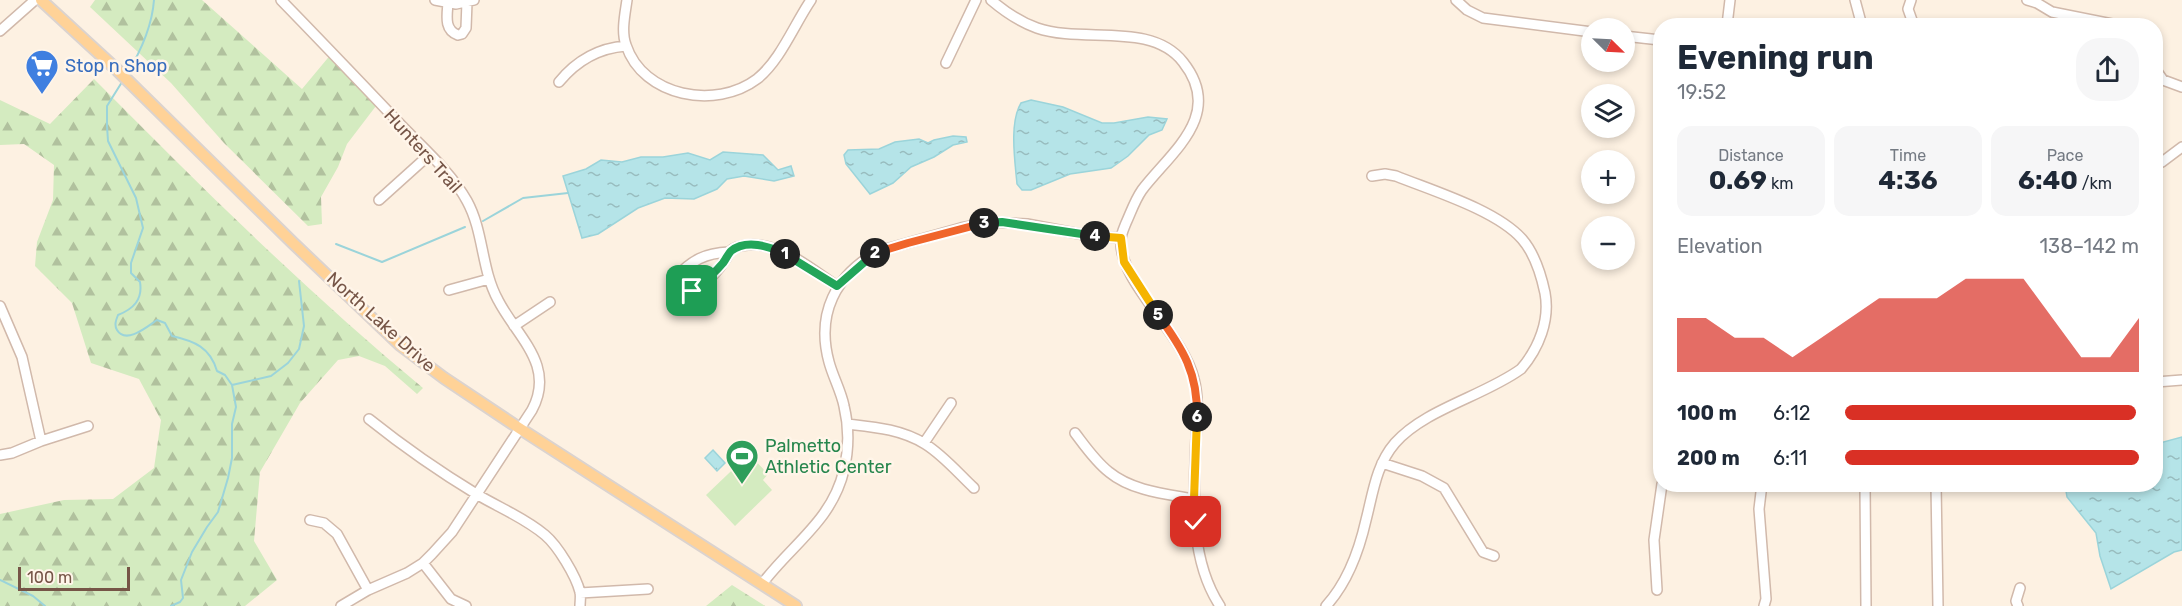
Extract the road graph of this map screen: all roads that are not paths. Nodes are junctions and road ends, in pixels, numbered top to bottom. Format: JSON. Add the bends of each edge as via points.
{"nodes":[{"id":1,"x":35,"y":0,"type":"edge"},
{"id":2,"x":41,"y":0,"type":"edge"},
{"id":3,"x":281,"y":0,"type":"edge"},
{"id":4,"x":435,"y":0,"type":"edge"},
{"id":5,"x":627,"y":0,"type":"edge"},
{"id":6,"x":811,"y":0,"type":"edge"},
{"id":7,"x":976,"y":0,"type":"edge"},
{"id":8,"x":991,"y":0,"type":"edge"},
{"id":9,"x":1456,"y":0,"type":"edge"},
{"id":10,"x":1730,"y":0,"type":"edge"},
{"id":11,"x":1855,"y":0,"type":"edge"},
{"id":12,"x":1911,"y":0,"type":"edge"},
{"id":13,"x":2027,"y":0,"type":"edge"},
{"id":14,"x":470,"y":1,"type":"edge"},
{"id":15,"x":448,"y":3,"type":"junction"},
{"id":16,"x":1729,"y":18,"type":"edge"},
{"id":17,"x":1860,"y":18,"type":"edge"},
{"id":18,"x":1911,"y":18,"type":"edge"},
{"id":19,"x":2084,"y":18,"type":"edge"},
{"id":20,"x":0,"y":31,"type":"edge"},
{"id":21,"x":1581,"y":31,"type":"edge"},
{"id":22,"x":1635,"y":37,"type":"edge"},
{"id":23,"x":1653,"y":39,"type":"edge"},
{"id":24,"x":626,"y":46,"type":"junction"},
{"id":25,"x":946,"y":63,"type":"dead end"},
{"id":26,"x":2163,"y":80,"type":"edge"},
{"id":27,"x":560,"y":82,"type":"dead end"},
{"id":28,"x":2182,"y":87,"type":"edge"},
{"id":29,"x":2182,"y":147,"type":"edge"},
{"id":30,"x":429,"y":154,"type":"junction"},
{"id":31,"x":2163,"y":161,"type":"edge"},
{"id":32,"x":1372,"y":176,"type":"dead end"},
{"id":33,"x":379,"y":200,"type":"dead end"},
{"id":34,"x":1121,"y":238,"type":"junction"},
{"id":35,"x":729,"y":252,"type":"junction"},
{"id":36,"x":489,"y":279,"type":"junction"},
{"id":37,"x":837,"y":286,"type":"junction"},
{"id":38,"x":449,"y":290,"type":"dead end"},
{"id":39,"x":550,"y":302,"type":"dead end"},
{"id":40,"x":0,"y":306,"type":"edge"},
{"id":41,"x":514,"y":326,"type":"junction"},
{"id":42,"x":2182,"y":380,"type":"edge"},
{"id":43,"x":2163,"y":381,"type":"edge"},
{"id":44,"x":951,"y":403,"type":"dead end"},
{"id":45,"x":369,"y":419,"type":"dead end"},
{"id":46,"x":847,"y":424,"type":"junction"},
{"id":47,"x":88,"y":426,"type":"dead end"},
{"id":48,"x":519,"y":428,"type":"junction"},
{"id":49,"x":1075,"y":433,"type":"dead end"},
{"id":50,"x":41,"y":441,"type":"junction"},
{"id":51,"x":924,"y":443,"type":"junction"},
{"id":52,"x":0,"y":455,"type":"edge"},
{"id":53,"x":1382,"y":463,"type":"junction"},
{"id":54,"x":974,"y":488,"type":"dead end"},
{"id":55,"x":1661,"y":492,"type":"edge"},
{"id":56,"x":1761,"y":492,"type":"edge"},
{"id":57,"x":1865,"y":492,"type":"edge"},
{"id":58,"x":1936,"y":492,"type":"edge"},
{"id":59,"x":477,"y":494,"type":"junction"},
{"id":60,"x":1194,"y":499,"type":"junction"},
{"id":61,"x":310,"y":520,"type":"dead end"},
{"id":62,"x":1494,"y":556,"type":"dead end"},
{"id":63,"x":423,"y":563,"type":"junction"},
{"id":64,"x":762,"y":584,"type":"junction"},
{"id":65,"x":648,"y":588,"type":"dead end"},
{"id":66,"x":2020,"y":588,"type":"dead end"},
{"id":67,"x":368,"y":590,"type":"junction"},
{"id":68,"x":1657,"y":590,"type":"dead end"},
{"id":69,"x":580,"y":593,"type":"junction"},
{"id":70,"x":341,"y":606,"type":"edge"},
{"id":71,"x":466,"y":606,"type":"edge"},
{"id":72,"x":580,"y":606,"type":"edge"},
{"id":73,"x":796,"y":606,"type":"edge"},
{"id":74,"x":1220,"y":606,"type":"edge"},
{"id":75,"x":1326,"y":606,"type":"edge"},
{"id":76,"x":1764,"y":606,"type":"edge"},
{"id":77,"x":1866,"y":606,"type":"edge"},
{"id":78,"x":1938,"y":606,"type":"edge"},
{"id":79,"x":2018,"y":606,"type":"edge"}],
"edges":[{"from":1,"to":20,"type":"street"},
{"from":2,"to":48,"type":"main road","name":"North Lake Drive","via":[[400,345]]},
{"from":3,"to":30,"type":"street","name":"Hunters Trail"},
{"from":4,"to":15,"type":"street"},
{"from":5,"to":24,"type":"street"},
{"from":6,"to":24,"type":"street","via":[[766,71],[726,93],[701,95],[667,89],[641,70]]},
{"from":7,"to":25,"type":"street"},
{"from":8,"to":34,"type":"street","via":[[1037,28],[1159,43],[1179,56],[1191,74],[1198,99],[1194,122],[1172,157],[1140,193]]},
{"from":9,"to":21,"type":"street","via":[[1483,18]]},
{"from":10,"to":16,"type":"street"},
{"from":11,"to":17,"type":"street"},
{"from":12,"to":18,"type":"street","via":[[1908,9]]},
{"from":13,"to":19,"type":"street","via":[[2052,12]]},
{"from":14,"to":15,"type":"street"},
{"from":14,"to":15,"type":"street","via":[[466,28],[458,35],[448,27]]},
{"from":22,"to":23,"type":"street"},
{"from":24,"to":27,"type":"street","via":[[590,55]]},
{"from":26,"to":28,"type":"street"},
{"from":29,"to":31,"type":"street"},
{"from":30,"to":33,"type":"street"},
{"from":30,"to":36,"type":"street","name":"Hunters Trail","via":[[473,213]]},
{"from":32,"to":53,"type":"street","via":[[1396,176],[1506,224],[1533,256],[1547,304],[1542,334],[1521,369],[1412,428]]},
{"from":34,"to":37,"type":"street","via":[[990,222],[879,252]]},
{"from":34,"to":60,"type":"street","via":[[1124,262],[1180,347],[1194,377]]},
{"from":35,"to":35,"type":"street","via":[[709,279],[692,291],[678,288],[675,278],[697,259]]},
{"from":35,"to":37,"type":"street","via":[[749,245],[770,247]]},
{"from":36,"to":38,"type":"street"},
{"from":36,"to":41,"type":"street","name":"Hunters Trail"},
{"from":37,"to":46,"type":"street","via":[[824,332]]},
{"from":39,"to":41,"type":"street"},
{"from":40,"to":50,"type":"street","via":[[22,357]]},
{"from":41,"to":48,"type":"street","name":"Hunters Trail","via":[[536,361],[540,375],[535,404]]},
{"from":42,"to":43,"type":"street"},
{"from":44,"to":51,"type":"street"},
{"from":45,"to":59,"type":"street"},
{"from":46,"to":51,"type":"street","via":[[882,428]]},
{"from":46,"to":64,"type":"street","via":[[846,462],[835,496],[823,516]]},
{"from":47,"to":50,"type":"street"},
{"from":48,"to":59,"type":"street","name":"Hunters Trail"},
{"from":48,"to":64,"type":"main road","name":"North Lake Drive"},
{"from":49,"to":60,"type":"street","via":[[1096,460],[1118,479]]},
{"from":50,"to":52,"type":"street"},
{"from":51,"to":54,"type":"street"},
{"from":53,"to":62,"type":"street","via":[[1444,488],[1483,552]]},
{"from":53,"to":75,"type":"street","via":[[1360,544],[1349,572]]},
{"from":55,"to":68,"type":"street","via":[[1654,540]]},
{"from":56,"to":76,"type":"street"},
{"from":57,"to":77,"type":"street"},
{"from":58,"to":78,"type":"street"},
{"from":59,"to":63,"type":"street","name":"Hunters Trail","via":[[452,532]]},
{"from":59,"to":69,"type":"street","via":[[546,535],[563,556]]},
{"from":60,"to":74,"type":"street","via":[[1200,555]]},
{"from":61,"to":67,"type":"street","via":[[324,523],[338,534]]},
{"from":63,"to":67,"type":"street","name":"Hunters Trail"},
{"from":63,"to":71,"type":"street","via":[[451,600]]},
{"from":64,"to":73,"type":"main road","name":"North Lake Drive"},
{"from":65,"to":69,"type":"street"},
{"from":66,"to":79,"type":"street"},
{"from":67,"to":70,"type":"street","name":"Hunters Trail"},
{"from":69,"to":72,"type":"street"}]}
